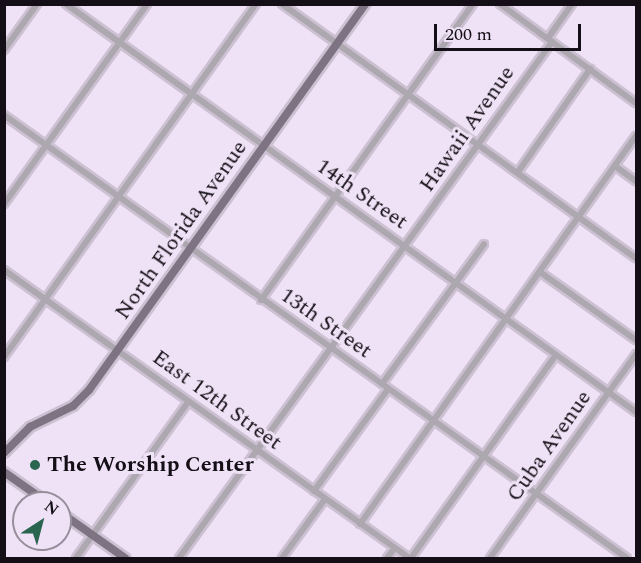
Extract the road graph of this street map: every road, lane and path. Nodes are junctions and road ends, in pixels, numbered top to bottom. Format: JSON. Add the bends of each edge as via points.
{"nodes":[{"id":1,"x":37,"y":4,"type":"edge"},
{"id":2,"x":66,"y":4,"type":"edge"},
{"id":3,"x":147,"y":4,"type":"edge"},
{"id":4,"x":256,"y":4,"type":"edge"},
{"id":5,"x":282,"y":4,"type":"edge"},
{"id":6,"x":365,"y":4,"type":"edge"},
{"id":7,"x":473,"y":4,"type":"edge"},
{"id":8,"x":500,"y":4,"type":"edge"},
{"id":9,"x":572,"y":4,"type":"edge"},
{"id":10,"x":550,"y":40,"type":"junction"},
{"id":11,"x":119,"y":43,"type":"junction"},
{"id":12,"x":336,"y":43,"type":"junction"},
{"id":13,"x":4,"y":50,"type":"edge"},
{"id":14,"x":590,"y":69,"type":"junction"},
{"id":15,"x":191,"y":94,"type":"junction"},
{"id":16,"x":409,"y":94,"type":"junction"},
{"id":17,"x":636,"y":103,"type":"edge"},
{"id":18,"x":4,"y":116,"type":"edge"},
{"id":19,"x":636,"y":136,"type":"edge"},
{"id":20,"x":479,"y":145,"type":"junction"},
{"id":21,"x":46,"y":146,"type":"junction"},
{"id":22,"x":263,"y":146,"type":"junction"},
{"id":23,"x":615,"y":166,"type":"junction"},
{"id":24,"x":518,"y":172,"type":"junction"},
{"id":25,"x":636,"y":181,"type":"edge"},
{"id":26,"x":118,"y":195,"type":"junction"},
{"id":27,"x":336,"y":197,"type":"junction"},
{"id":28,"x":4,"y":204,"type":"edge"},
{"id":29,"x":579,"y":217,"type":"junction"},
{"id":30,"x":484,"y":244,"type":"dead end"},
{"id":31,"x":405,"y":247,"type":"junction"},
{"id":32,"x":190,"y":249,"type":"junction"},
{"id":33,"x":636,"y":258,"type":"edge"},
{"id":34,"x":4,"y":270,"type":"edge"},
{"id":35,"x":540,"y":272,"type":"junction"},
{"id":36,"x":455,"y":282,"type":"junction"},
{"id":37,"x":46,"y":299,"type":"junction"},
{"id":38,"x":261,"y":300,"type":"junction"},
{"id":39,"x":506,"y":319,"type":"junction"},
{"id":40,"x":636,"y":340,"type":"edge"},
{"id":41,"x":332,"y":349,"type":"junction"},
{"id":42,"x":118,"y":351,"type":"junction"},
{"id":43,"x":636,"y":354,"type":"edge"},
{"id":44,"x":556,"y":355,"type":"junction"},
{"id":45,"x":4,"y":357,"type":"edge"},
{"id":46,"x":382,"y":384,"type":"junction"},
{"id":47,"x":388,"y":389,"type":"junction"},
{"id":48,"x":609,"y":393,"type":"junction"},
{"id":49,"x":188,"y":402,"type":"junction"},
{"id":50,"x":636,"y":412,"type":"edge"},
{"id":51,"x":433,"y":422,"type":"junction"},
{"id":52,"x":256,"y":450,"type":"junction"},
{"id":53,"x":4,"y":453,"type":"edge"},
{"id":54,"x":483,"y":457,"type":"junction"},
{"id":55,"x":4,"y":472,"type":"edge"},
{"id":56,"x":31,"y":491,"type":"edge"},
{"id":57,"x":314,"y":491,"type":"junction"},
{"id":58,"x":536,"y":495,"type":"junction"},
{"id":59,"x":325,"y":499,"type":"junction"},
{"id":60,"x":72,"y":520,"type":"edge"},
{"id":61,"x":360,"y":524,"type":"junction"},
{"id":62,"x":93,"y":535,"type":"junction"},
{"id":63,"x":393,"y":549,"type":"junction"},
{"id":64,"x":76,"y":558,"type":"edge"},
{"id":65,"x":125,"y":558,"type":"edge"},
{"id":66,"x":179,"y":558,"type":"edge"},
{"id":67,"x":282,"y":558,"type":"edge"},
{"id":68,"x":387,"y":558,"type":"edge"},
{"id":69,"x":410,"y":558,"type":"edge"},
{"id":70,"x":490,"y":558,"type":"edge"},
{"id":71,"x":627,"y":558,"type":"edge"}],
"edges":[{"from":1,"to":13,"type":"street"},
{"from":2,"to":11,"type":"street","name":"14th Street"},
{"from":3,"to":11,"type":"street"},
{"from":4,"to":15,"type":"street"},
{"from":5,"to":12,"type":"street"},
{"from":6,"to":12,"type":"main road","name":"North Florida Avenue"},
{"from":7,"to":16,"type":"street"},
{"from":8,"to":10,"type":"street"},
{"from":9,"to":10,"type":"street","name":"Hawaii Avenue"},
{"from":10,"to":14,"type":"street"},
{"from":10,"to":20,"type":"street","name":"Hawaii Avenue"},
{"from":11,"to":15,"type":"street","name":"14th Street"},
{"from":11,"to":21,"type":"street"},
{"from":12,"to":16,"type":"street"},
{"from":12,"to":22,"type":"main road","name":"North Florida Avenue"},
{"from":14,"to":17,"type":"street"},
{"from":14,"to":24,"type":"street"},
{"from":15,"to":22,"type":"street","name":"14th Street"},
{"from":15,"to":26,"type":"street"},
{"from":16,"to":20,"type":"street"},
{"from":16,"to":27,"type":"street"},
{"from":18,"to":21,"type":"street","name":"13th Street"},
{"from":19,"to":23,"type":"street"},
{"from":20,"to":24,"type":"street"},
{"from":20,"to":31,"type":"street","name":"Hawaii Avenue"},
{"from":21,"to":26,"type":"street","name":"13th Street"},
{"from":21,"to":28,"type":"street"},
{"from":22,"to":27,"type":"street","name":"14th Street"},
{"from":22,"to":32,"type":"main road","name":"North Florida Avenue"},
{"from":23,"to":25,"type":"street"},
{"from":23,"to":29,"type":"street"},
{"from":24,"to":29,"type":"street"},
{"from":26,"to":32,"type":"street","name":"13th Street"},
{"from":26,"to":37,"type":"street"},
{"from":27,"to":31,"type":"street","name":"14th Street"},
{"from":27,"to":38,"type":"street"},
{"from":29,"to":33,"type":"street"},
{"from":29,"to":35,"type":"street"},
{"from":30,"to":36,"type":"street"},
{"from":31,"to":36,"type":"street","name":"14th Street"},
{"from":31,"to":41,"type":"street","name":"Hawaii Avenue"},
{"from":32,"to":38,"type":"street","name":"13th Street"},
{"from":32,"to":42,"type":"main road","name":"North Florida Avenue"},
{"from":34,"to":37,"type":"street","name":"East 12th Street"},
{"from":35,"to":39,"type":"street"},
{"from":35,"to":40,"type":"street"},
{"from":36,"to":39,"type":"street","name":"14th Street"},
{"from":36,"to":46,"type":"street"},
{"from":37,"to":42,"type":"street","name":"East 12th Street"},
{"from":37,"to":45,"type":"street"},
{"from":38,"to":41,"type":"street","name":"13th Street"},
{"from":39,"to":44,"type":"street","name":"14th Street"},
{"from":39,"to":51,"type":"street"},
{"from":41,"to":46,"type":"street","name":"13th Street"},
{"from":41,"to":52,"type":"street","name":"Hawaii Avenue"},
{"from":42,"to":49,"type":"street","name":"East 12th Street"},
{"from":42,"to":53,"type":"main road","name":"North Florida Avenue","via":[[73,406],[30,428]]},
{"from":43,"to":48,"type":"street","name":"Cuba Avenue"},
{"from":44,"to":48,"type":"street","name":"14th Street"},
{"from":44,"to":54,"type":"street"},
{"from":46,"to":47,"type":"street","name":"13th Street"},
{"from":47,"to":51,"type":"street","name":"13th Street"},
{"from":47,"to":57,"type":"street"},
{"from":48,"to":50,"type":"street","name":"14th Street"},
{"from":48,"to":58,"type":"street","name":"Cuba Avenue"},
{"from":49,"to":52,"type":"street","name":"East 12th Street"},
{"from":49,"to":62,"type":"street"},
{"from":51,"to":54,"type":"street","name":"13th Street"},
{"from":51,"to":61,"type":"street"},
{"from":52,"to":57,"type":"street","name":"East 12th Street"},
{"from":52,"to":66,"type":"street","name":"Hawaii Avenue"},
{"from":54,"to":58,"type":"street","name":"13th Street"},
{"from":54,"to":69,"type":"street"},
{"from":55,"to":56,"type":"main road"},
{"from":57,"to":59,"type":"street","name":"East 12th Street"},
{"from":58,"to":70,"type":"street","name":"Cuba Avenue"},
{"from":58,"to":71,"type":"street","name":"13th Street"},
{"from":59,"to":61,"type":"street","name":"East 12th Street"},
{"from":59,"to":67,"type":"street"},
{"from":60,"to":62,"type":"main road"},
{"from":61,"to":63,"type":"street","name":"East 12th Street"},
{"from":62,"to":64,"type":"street"},
{"from":62,"to":65,"type":"main road"},
{"from":63,"to":68,"type":"street"},
{"from":63,"to":69,"type":"street","name":"East 12th Street"}]}
